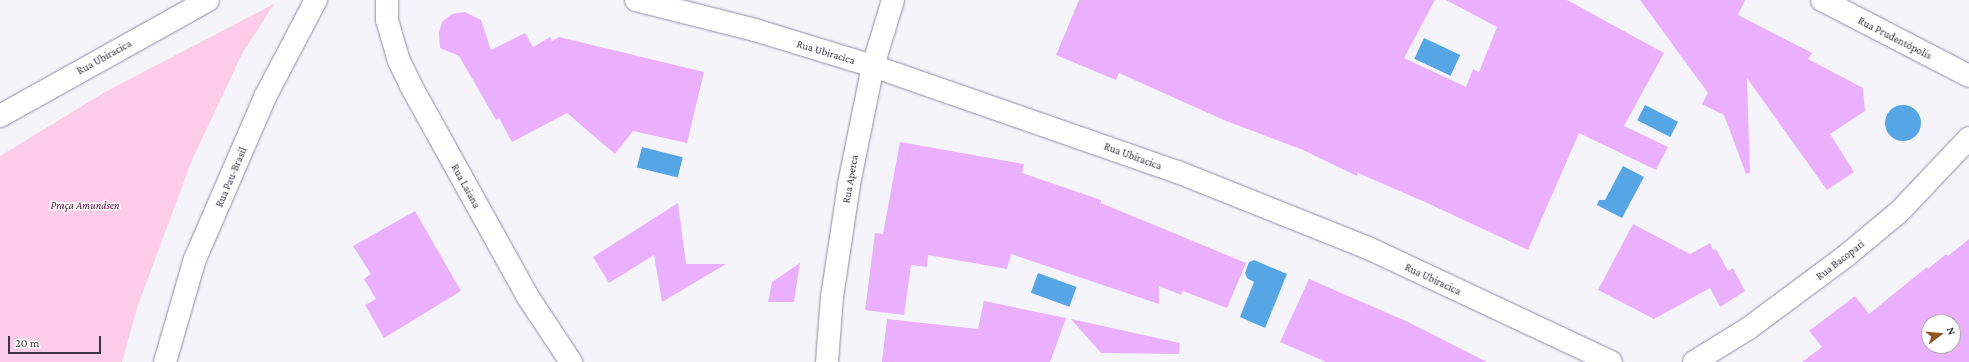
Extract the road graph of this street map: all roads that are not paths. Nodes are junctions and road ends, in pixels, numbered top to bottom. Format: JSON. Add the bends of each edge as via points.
{"nodes":[{"id":1,"x":208,"y":0,"type":"edge"},
{"id":2,"x":316,"y":0,"type":"edge"},
{"id":3,"x":387,"y":0,"type":"edge"},
{"id":4,"x":636,"y":0,"type":"edge"},
{"id":5,"x":893,"y":0,"type":"edge"},
{"id":6,"x":1822,"y":0,"type":"edge"},
{"id":7,"x":873,"y":66,"type":"junction"},
{"id":8,"x":1969,"y":76,"type":"edge"},
{"id":9,"x":0,"y":116,"type":"edge"},
{"id":10,"x":1969,"y":138,"type":"edge"},
{"id":11,"x":165,"y":362,"type":"edge"},
{"id":12,"x":571,"y":362,"type":"edge"},
{"id":13,"x":827,"y":362,"type":"edge"},
{"id":14,"x":1611,"y":362,"type":"edge"},
{"id":15,"x":1694,"y":362,"type":"edge"}],
"edges":[{"from":1,"to":9,"type":"street","name":"Rua Ubiracica"},
{"from":2,"to":11,"type":"street","name":"Rua Pau-Brasil","via":[[265,97],[195,259]]},
{"from":3,"to":12,"type":"street","name":"Rua Laiana","via":[[387,20],[399,61],[411,86],[528,297]]},
{"from":4,"to":7,"type":"street","name":"Rua Ubiracica","via":[[755,30]]},
{"from":5,"to":7,"type":"street","name":"Rua Aperca"},
{"from":6,"to":8,"type":"street","name":"Rua Prudentópolis"},
{"from":7,"to":13,"type":"street","name":"Rua Aperca","via":[[849,184],[832,297]]},
{"from":7,"to":14,"type":"street","name":"Rua Ubiracica","via":[[1178,172],[1284,213],[1368,248]]},
{"from":10,"to":15,"type":"street","name":"Rua Bacopari","via":[[1900,211],[1846,256],[1749,328]]}]}
